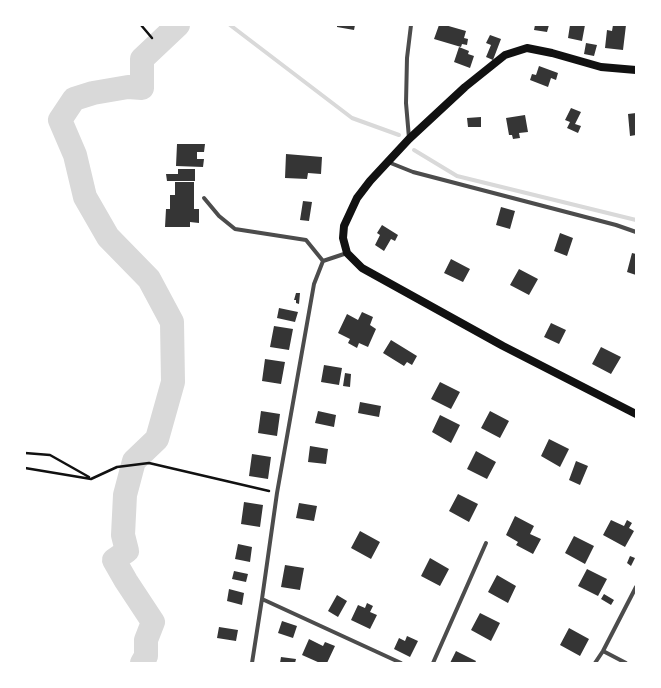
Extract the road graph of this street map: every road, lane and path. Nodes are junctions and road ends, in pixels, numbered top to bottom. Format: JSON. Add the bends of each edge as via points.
{"nodes":[{"id":1,"x":141,"y":25,"type":"edge"},
{"id":2,"x":411,"y":25,"type":"edge"},
{"id":3,"x":152,"y":38,"type":"dead end"},
{"id":4,"x":636,"y":70,"type":"edge"},
{"id":5,"x":409,"y":139,"type":"junction"},
{"id":6,"x":387,"y":162,"type":"junction"},
{"id":7,"x":204,"y":198,"type":"dead end"},
{"id":8,"x":636,"y":232,"type":"edge"},
{"id":9,"x":347,"y":253,"type":"junction"},
{"id":10,"x":323,"y":261,"type":"junction"},
{"id":11,"x":636,"y":414,"type":"edge"},
{"id":12,"x":25,"y":453,"type":"edge"},
{"id":13,"x":25,"y":468,"type":"edge"},
{"id":14,"x":91,"y":478,"type":"junction"},
{"id":15,"x":277,"y":493,"type":"junction"},
{"id":16,"x":486,"y":543,"type":"dead end"},
{"id":17,"x":636,"y":587,"type":"edge"},
{"id":18,"x":262,"y":599,"type":"junction"},
{"id":19,"x":603,"y":651,"type":"junction"},
{"id":20,"x":252,"y":663,"type":"edge"},
{"id":21,"x":401,"y":663,"type":"edge"},
{"id":22,"x":433,"y":663,"type":"edge"},
{"id":23,"x":595,"y":663,"type":"edge"},
{"id":24,"x":626,"y":663,"type":"edge"}],
"edges":[{"from":1,"to":3,"type":"path"},
{"from":2,"to":5,"type":"street","via":[[406,103]]},
{"from":4,"to":5,"type":"main road","via":[[601,67],[527,48],[505,55],[465,87]]},
{"from":5,"to":6,"type":"main road"},
{"from":6,"to":8,"type":"street","via":[[413,172]]},
{"from":6,"to":9,"type":"main road","via":[[357,198],[344,226]]},
{"from":7,"to":10,"type":"street","via":[[219,216],[235,229],[306,240]]},
{"from":9,"to":10,"type":"street"},
{"from":9,"to":11,"type":"main road","via":[[362,268],[503,346]]},
{"from":10,"to":15,"type":"street","via":[[314,284]]},
{"from":12,"to":14,"type":"path","via":[[50,455]]},
{"from":13,"to":14,"type":"path"},
{"from":14,"to":15,"type":"path","via":[[117,467],[149,463]]},
{"from":15,"to":18,"type":"street"},
{"from":16,"to":22,"type":"street"},
{"from":17,"to":19,"type":"street"},
{"from":18,"to":20,"type":"street"},
{"from":18,"to":21,"type":"street"},
{"from":19,"to":23,"type":"street"},
{"from":19,"to":24,"type":"street"}]}
